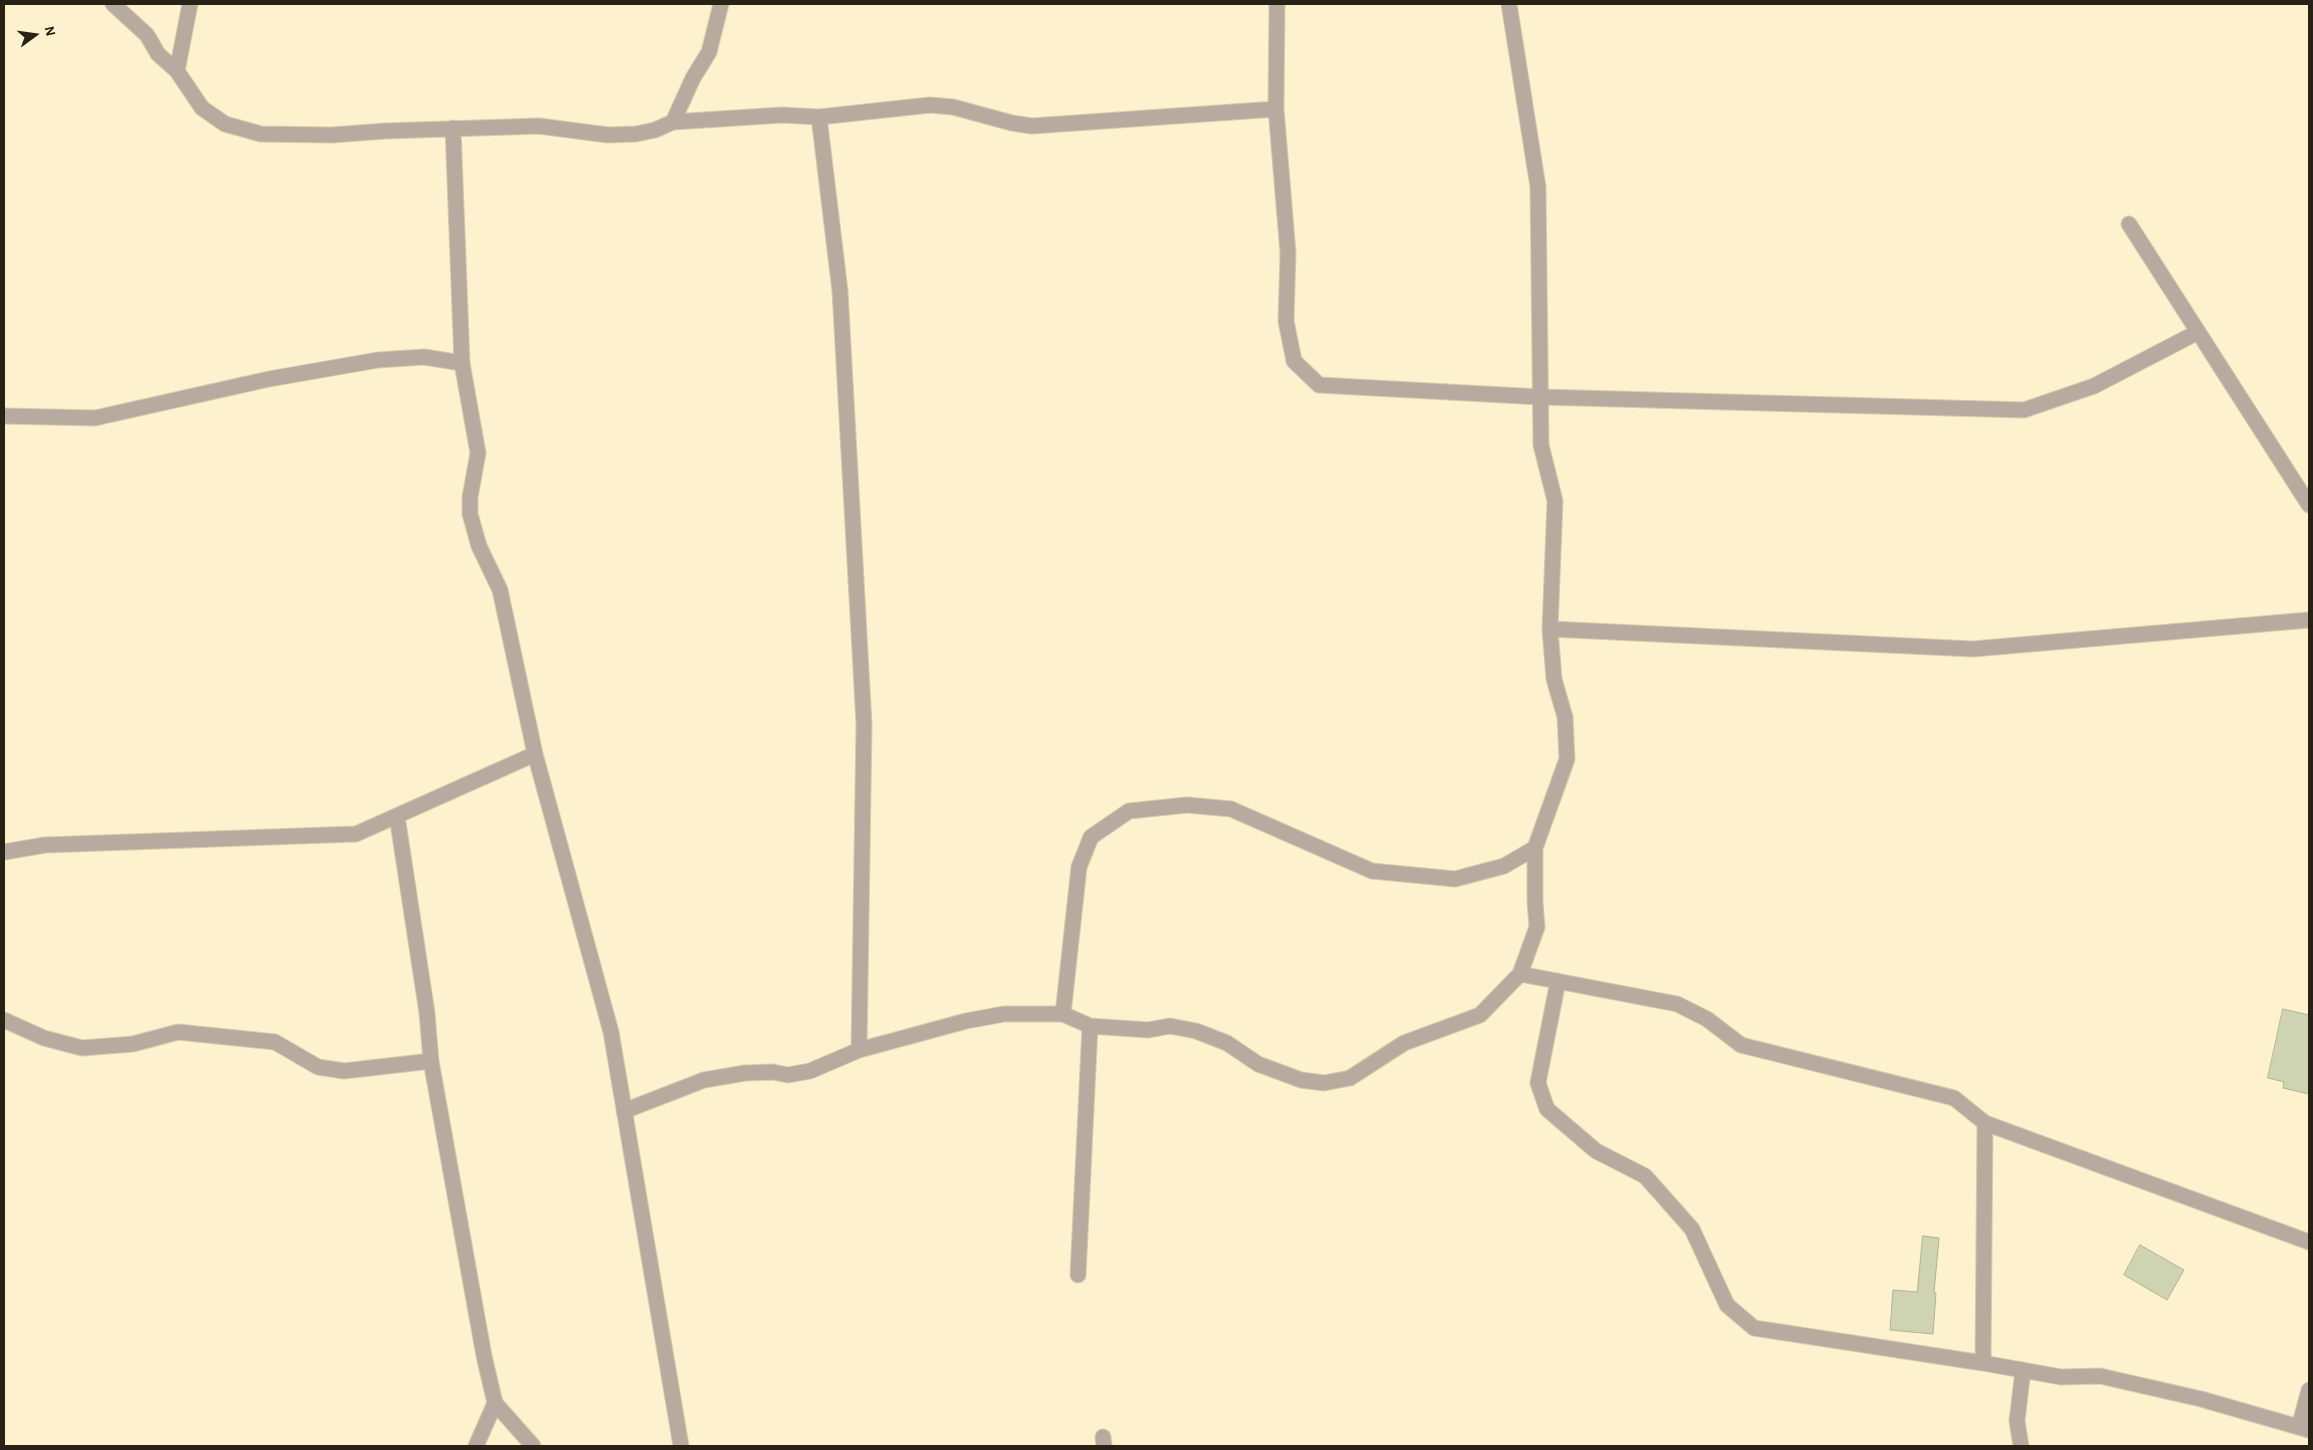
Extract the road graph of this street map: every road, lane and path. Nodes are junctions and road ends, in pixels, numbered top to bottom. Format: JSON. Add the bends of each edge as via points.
{"nodes":[{"id":1,"x":113,"y":4,"type":"edge"},
{"id":2,"x":190,"y":4,"type":"edge"},
{"id":3,"x":720,"y":4,"type":"edge"},
{"id":4,"x":1277,"y":4,"type":"edge"},
{"id":5,"x":1509,"y":4,"type":"edge"},
{"id":6,"x":177,"y":71,"type":"junction"},
{"id":7,"x":1276,"y":109,"type":"junction"},
{"id":8,"x":819,"y":117,"type":"junction"},
{"id":9,"x":673,"y":122,"type":"junction"},
{"id":10,"x":453,"y":128,"type":"junction"},
{"id":11,"x":2128,"y":224,"type":"dead end"},
{"id":12,"x":2198,"y":332,"type":"junction"},
{"id":13,"x":462,"y":362,"type":"junction"},
{"id":14,"x":1540,"y":397,"type":"junction"},
{"id":15,"x":4,"y":416,"type":"edge"},
{"id":16,"x":2309,"y":505,"type":"edge"},
{"id":17,"x":2309,"y":620,"type":"edge"},
{"id":18,"x":1550,"y":629,"type":"junction"},
{"id":19,"x":535,"y":754,"type":"junction"},
{"id":20,"x":397,"y":816,"type":"junction"},
{"id":21,"x":1535,"y":848,"type":"junction"},
{"id":22,"x":4,"y":852,"type":"edge"},
{"id":23,"x":1520,"y":974,"type":"junction"},
{"id":24,"x":1558,"y":981,"type":"junction"},
{"id":25,"x":1063,"y":1014,"type":"junction"},
{"id":26,"x":4,"y":1020,"type":"edge"},
{"id":27,"x":1090,"y":1026,"type":"junction"},
{"id":28,"x":858,"y":1050,"type":"junction"},
{"id":29,"x":431,"y":1061,"type":"junction"},
{"id":30,"x":624,"y":1111,"type":"junction"},
{"id":31,"x":1985,"y":1123,"type":"junction"},
{"id":32,"x":2309,"y":1242,"type":"edge"},
{"id":33,"x":1078,"y":1275,"type":"dead end"},
{"id":34,"x":1983,"y":1363,"type":"junction"},
{"id":35,"x":2023,"y":1370,"type":"junction"},
{"id":36,"x":2309,"y":1390,"type":"edge"},
{"id":37,"x":495,"y":1403,"type":"junction"},
{"id":38,"x":2304,"y":1428,"type":"edge"},
{"id":39,"x":476,"y":1446,"type":"edge"},
{"id":40,"x":533,"y":1446,"type":"edge"},
{"id":41,"x":681,"y":1446,"type":"edge"},
{"id":42,"x":2021,"y":1446,"type":"edge"}],
"edges":[{"from":1,"to":6,"type":"street","via":[[147,35],[158,54]]},
{"from":2,"to":6,"type":"street"},
{"from":3,"to":9,"type":"street","via":[[709,52]]},
{"from":4,"to":7,"type":"street"},
{"from":5,"to":14,"type":"street","via":[[1538,187]]},
{"from":6,"to":10,"type":"street","via":[[202,108],[225,124],[261,134],[332,135]]},
{"from":7,"to":8,"type":"street","via":[[1032,126],[953,107],[930,105]]},
{"from":7,"to":14,"type":"street","via":[[1288,253],[1286,321],[1294,361],[1319,385]]},
{"from":8,"to":9,"type":"street","via":[[782,115]]},
{"from":8,"to":28,"type":"street","via":[[840,291],[864,724]]},
{"from":9,"to":10,"type":"street","via":[[655,130],[608,136],[539,126]]},
{"from":10,"to":13,"type":"street"},
{"from":11,"to":12,"type":"street"},
{"from":12,"to":14,"type":"street","via":[[2094,386],[2024,410]]},
{"from":12,"to":16,"type":"street"},
{"from":13,"to":15,"type":"street","via":[[424,357],[378,360],[269,379],[95,418]]},
{"from":13,"to":19,"type":"street","via":[[478,453],[470,514],[500,590]]},
{"from":14,"to":18,"type":"street","via":[[1541,445],[1555,501]]},
{"from":17,"to":18,"type":"street","via":[[1973,650]]},
{"from":18,"to":21,"type":"street","via":[[1554,679],[1564,717],[1567,759]]},
{"from":19,"to":20,"type":"street"},
{"from":19,"to":30,"type":"street","via":[[611,1032]]},
{"from":20,"to":22,"type":"street","via":[[356,834],[45,844]]},
{"from":20,"to":29,"type":"street","via":[[427,1013]]},
{"from":21,"to":23,"type":"street","via":[[1537,927]]},
{"from":21,"to":25,"type":"street","via":[[1504,866],[1454,879],[1372,871],[1231,809],[1187,805],[1129,810],[1091,838],[1079,868]]},
{"from":23,"to":24,"type":"street"},
{"from":23,"to":27,"type":"street","via":[[1480,1015],[1404,1043],[1350,1078],[1324,1083],[1301,1080],[1258,1064],[1227,1043],[1196,1031],[1170,1026],[1148,1030]]},
{"from":24,"to":31,"type":"street","via":[[1677,1004],[1707,1019],[1741,1045],[1954,1098]]},
{"from":24,"to":34,"type":"street","via":[[1538,1083],[1547,1108],[1596,1151],[1645,1176],[1692,1229],[1727,1305],[1754,1328]]},
{"from":25,"to":27,"type":"street"},
{"from":25,"to":28,"type":"street","via":[[994,1016]]},
{"from":26,"to":29,"type":"street","via":[[44,1038],[82,1048],[133,1044],[178,1032],[275,1042],[318,1067],[344,1071]]},
{"from":27,"to":33,"type":"street"},
{"from":28,"to":30,"type":"street","via":[[810,1071],[788,1075],[744,1073],[704,1080]]},
{"from":29,"to":37,"type":"street"},
{"from":30,"to":41,"type":"street"},
{"from":31,"to":32,"type":"street"},
{"from":31,"to":34,"type":"street"},
{"from":34,"to":35,"type":"street"},
{"from":35,"to":38,"type":"street","via":[[2061,1377],[2100,1376],[2201,1399]]},
{"from":35,"to":42,"type":"street","via":[[2017,1421]]},
{"from":36,"to":38,"type":"street"},
{"from":37,"to":39,"type":"street"},
{"from":37,"to":40,"type":"street"}]}
